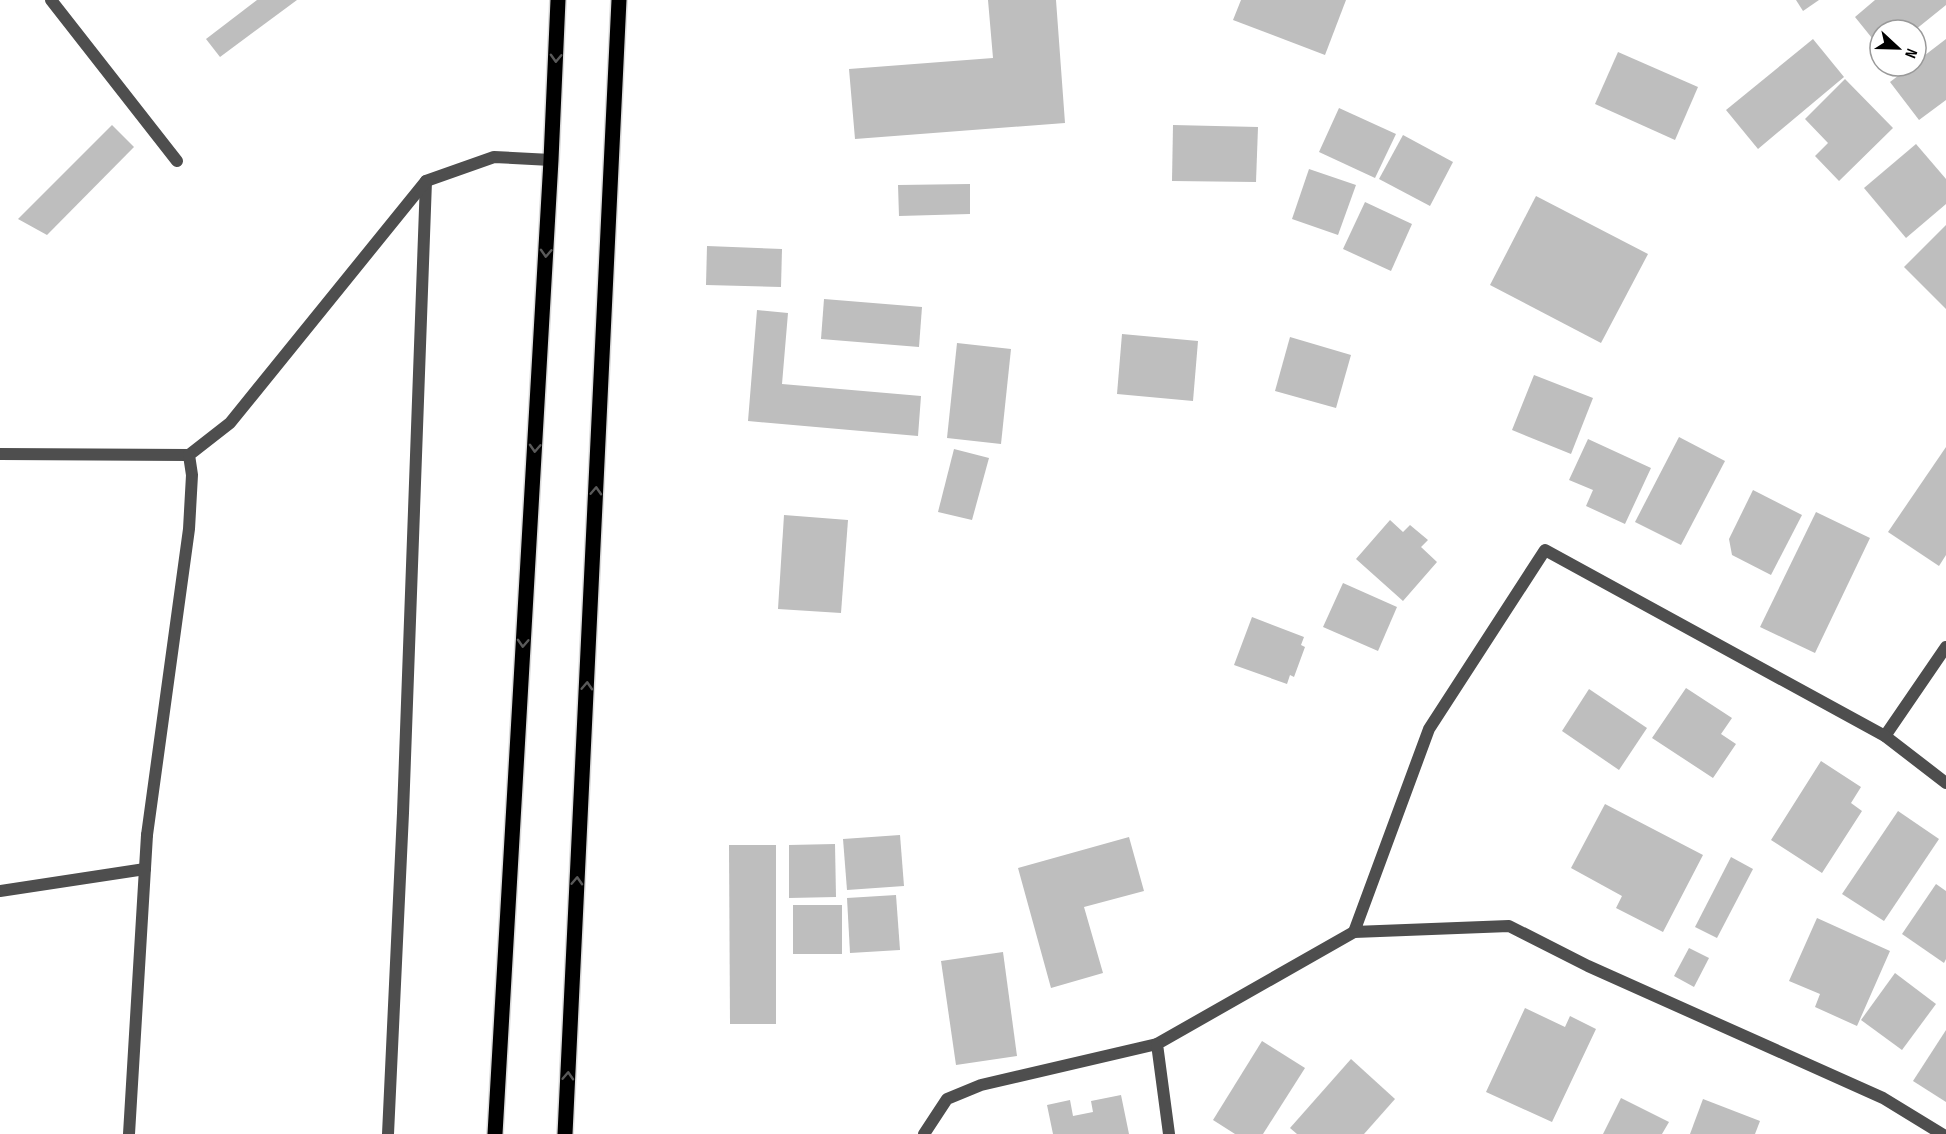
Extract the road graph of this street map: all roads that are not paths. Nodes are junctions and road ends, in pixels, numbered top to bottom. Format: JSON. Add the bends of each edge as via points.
{"nodes":[{"id":1,"x":51,"y":0,"type":"edge"},
{"id":2,"x":558,"y":0,"type":"edge"},
{"id":3,"x":619,"y":0,"type":"edge"},
{"id":4,"x":551,"y":160,"type":"junction"},
{"id":5,"x":177,"y":161,"type":"dead end"},
{"id":6,"x":426,"y":180,"type":"junction"},
{"id":7,"x":0,"y":454,"type":"edge"},
{"id":8,"x":189,"y":455,"type":"junction"},
{"id":9,"x":1946,"y":647,"type":"edge"},
{"id":10,"x":1885,"y":736,"type":"junction"},
{"id":11,"x":1946,"y":783,"type":"edge"},
{"id":12,"x":145,"y":869,"type":"junction"},
{"id":13,"x":0,"y":891,"type":"edge"},
{"id":14,"x":1354,"y":932,"type":"junction"},
{"id":15,"x":1157,"y":1044,"type":"junction"},
{"id":16,"x":129,"y":1134,"type":"edge"},
{"id":17,"x":388,"y":1134,"type":"edge"},
{"id":18,"x":495,"y":1134,"type":"edge"},
{"id":19,"x":565,"y":1134,"type":"edge"},
{"id":20,"x":924,"y":1134,"type":"edge"},
{"id":21,"x":1169,"y":1134,"type":"edge"},
{"id":22,"x":1942,"y":1134,"type":"edge"}],
"edges":[{"from":1,"to":5,"type":"street"},
{"from":2,"to":4,"type":"main road","one_way":true},
{"from":19,"to":3,"type":"main road","one_way":true},
{"from":4,"to":6,"type":"street","via":[[494,157]]},
{"from":4,"to":18,"type":"main road","one_way":true},
{"from":6,"to":8,"type":"street","via":[[231,423]]},
{"from":6,"to":17,"type":"street"},
{"from":7,"to":8,"type":"street"},
{"from":8,"to":12,"type":"street","via":[[189,530]]},
{"from":9,"to":10,"type":"street"},
{"from":10,"to":11,"type":"street"},
{"from":10,"to":14,"type":"street","via":[[1545,550],[1429,729]]},
{"from":12,"to":13,"type":"street"},
{"from":12,"to":16,"type":"street"},
{"from":14,"to":15,"type":"street"},
{"from":14,"to":22,"type":"street","via":[[1509,926],[1588,966],[1883,1098]]},
{"from":15,"to":20,"type":"street","via":[[981,1085],[947,1099]]},
{"from":15,"to":21,"type":"street"}]}
